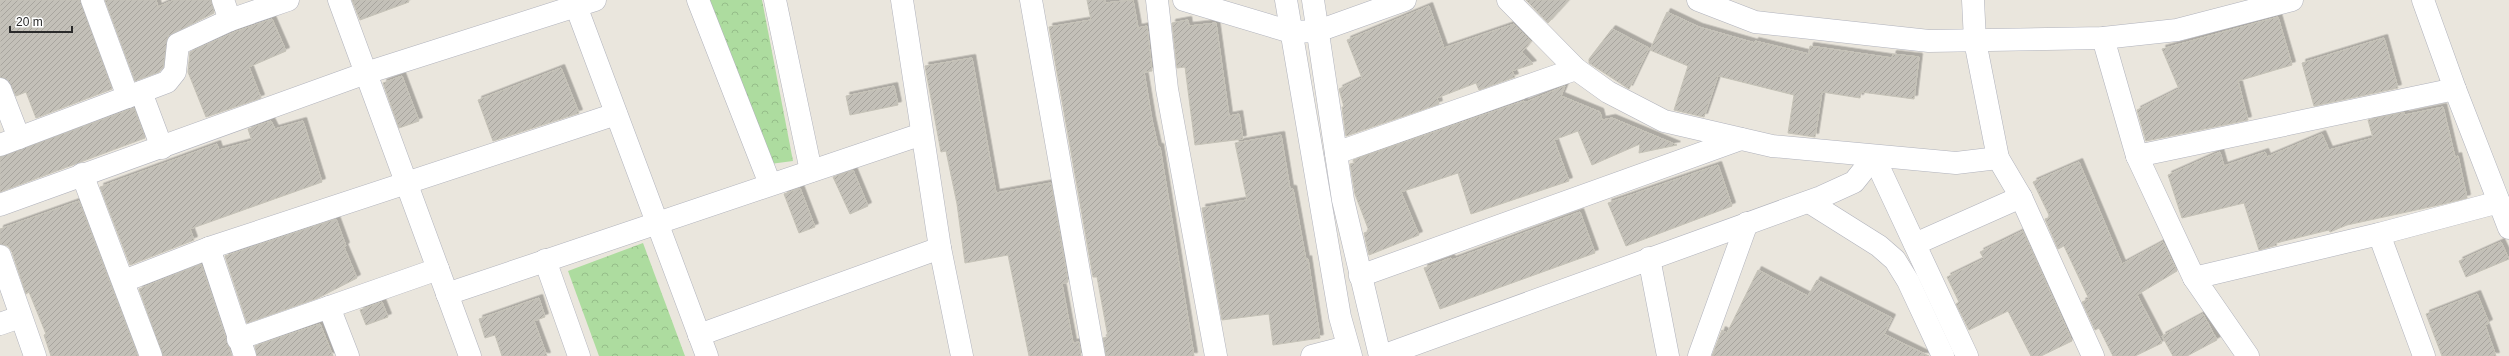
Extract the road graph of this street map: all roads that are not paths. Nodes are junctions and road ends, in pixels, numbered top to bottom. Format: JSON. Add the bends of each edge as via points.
{"nodes":[{"id":1,"x":92,"y":0,"type":"edge"},
{"id":2,"x":223,"y":0,"type":"edge"},
{"id":3,"x":288,"y":0,"type":"edge"},
{"id":4,"x":339,"y":0,"type":"edge"},
{"id":5,"x":698,"y":0,"type":"edge"},
{"id":6,"x":775,"y":0,"type":"edge"},
{"id":7,"x":902,"y":0,"type":"edge"},
{"id":8,"x":1031,"y":0,"type":"edge"},
{"id":9,"x":1157,"y":0,"type":"edge"},
{"id":10,"x":1184,"y":0,"type":"edge"},
{"id":11,"x":1286,"y":0,"type":"edge"},
{"id":12,"x":1314,"y":0,"type":"edge"},
{"id":13,"x":1405,"y":0,"type":"edge"},
{"id":14,"x":1508,"y":0,"type":"edge"},
{"id":15,"x":1698,"y":0,"type":"edge"},
{"id":16,"x":1973,"y":0,"type":"edge"},
{"id":17,"x":2292,"y":0,"type":"edge"},
{"id":18,"x":2423,"y":0,"type":"edge"},
{"id":19,"x":586,"y":3,"type":"edge"},
{"id":20,"x":230,"y":20,"type":"junction"},
{"id":21,"x":1318,"y":30,"type":"junction"},
{"id":22,"x":1292,"y":32,"type":"junction"},
{"id":23,"x":2103,"y":38,"type":"junction"},
{"id":24,"x":1975,"y":41,"type":"junction"},
{"id":25,"x":1576,"y":69,"type":"junction"},
{"id":26,"x":366,"y":73,"type":"junction"},
{"id":27,"x":0,"y":89,"type":"edge"},
{"id":28,"x":2455,"y":89,"type":"junction"},
{"id":29,"x":134,"y":95,"type":"junction"},
{"id":30,"x":616,"y":114,"type":"junction"},
{"id":31,"x":922,"y":134,"type":"junction"},
{"id":32,"x":1741,"y":139,"type":"junction"},
{"id":33,"x":10,"y":142,"type":"edge"},
{"id":34,"x":162,"y":148,"type":"junction"},
{"id":35,"x":1336,"y":153,"type":"junction"},
{"id":36,"x":2137,"y":156,"type":"junction"},
{"id":37,"x":1874,"y":157,"type":"junction"},
{"id":38,"x":1998,"y":158,"type":"junction"},
{"id":39,"x":811,"y":171,"type":"junction"},
{"id":40,"x":82,"y":174,"type":"junction"},
{"id":41,"x":407,"y":184,"type":"junction"},
{"id":42,"x":770,"y":184,"type":"junction"},
{"id":43,"x":2021,"y":197,"type":"junction"},
{"id":44,"x":1809,"y":202,"type":"junction"},
{"id":45,"x":2499,"y":202,"type":"junction"},
{"id":46,"x":0,"y":205,"type":"edge"},
{"id":47,"x":1747,"y":223,"type":"junction"},
{"id":48,"x":658,"y":225,"type":"junction"},
{"id":49,"x":2509,"y":228,"type":"edge"},
{"id":50,"x":2378,"y":234,"type":"junction"},
{"id":51,"x":1915,"y":244,"type":"junction"},
{"id":52,"x":209,"y":248,"type":"junction"},
{"id":53,"x":940,"y":248,"type":"junction"},
{"id":54,"x":0,"y":256,"type":"edge"},
{"id":55,"x":1649,"y":258,"type":"junction"},
{"id":56,"x":545,"y":260,"type":"junction"},
{"id":57,"x":438,"y":269,"type":"junction"},
{"id":58,"x":1360,"y":276,"type":"junction"},
{"id":59,"x":2194,"y":278,"type":"junction"},
{"id":60,"x":124,"y":281,"type":"junction"},
{"id":61,"x":447,"y":294,"type":"junction"},
{"id":62,"x":329,"y":307,"type":"junction"},
{"id":63,"x":20,"y":317,"type":"junction"},
{"id":64,"x":0,"y":324,"type":"edge"},
{"id":65,"x":699,"y":335,"type":"junction"},
{"id":66,"x":242,"y":347,"type":"edge"},
{"id":67,"x":1349,"y":351,"type":"edge"},
{"id":68,"x":36,"y":356,"type":"edge"},
{"id":69,"x":151,"y":356,"type":"edge"},
{"id":70,"x":348,"y":356,"type":"edge"},
{"id":71,"x":470,"y":356,"type":"edge"},
{"id":72,"x":579,"y":356,"type":"edge"},
{"id":73,"x":707,"y":356,"type":"edge"},
{"id":74,"x":962,"y":356,"type":"edge"},
{"id":75,"x":1094,"y":356,"type":"edge"},
{"id":76,"x":1216,"y":356,"type":"edge"},
{"id":77,"x":1312,"y":356,"type":"edge"},
{"id":78,"x":1381,"y":356,"type":"edge"},
{"id":79,"x":1668,"y":356,"type":"edge"},
{"id":80,"x":1699,"y":356,"type":"edge"},
{"id":81,"x":1943,"y":356,"type":"edge"},
{"id":82,"x":1967,"y":356,"type":"edge"},
{"id":83,"x":2093,"y":356,"type":"edge"},
{"id":84,"x":2248,"y":356,"type":"edge"},
{"id":85,"x":2424,"y":356,"type":"edge"}],
"edges":[{"from":1,"to":29,"type":"street"},
{"from":2,"to":20,"type":"street"},
{"from":3,"to":20,"type":"street"},
{"from":4,"to":26,"type":"street"},
{"from":5,"to":42,"type":"street"},
{"from":6,"to":39,"type":"street"},
{"from":7,"to":31,"type":"street"},
{"from":8,"to":75,"type":"street"},
{"from":9,"to":76,"type":"street","via":[[1167,89]]},
{"from":10,"to":22,"type":"street"},
{"from":11,"to":22,"type":"street"},
{"from":12,"to":21,"type":"street"},
{"from":13,"to":21,"type":"street"},
{"from":14,"to":25,"type":"street"},
{"from":15,"to":24,"type":"street","via":[[1755,22],[1929,41]]},
{"from":16,"to":24,"type":"street"},
{"from":17,"to":23,"type":"street","via":[[2177,30]]},
{"from":18,"to":28,"type":"street"},
{"from":19,"to":26,"type":"street"},
{"from":19,"to":30,"type":"street"},
{"from":20,"to":29,"type":"street","via":[[178,44],[175,72],[172,77]]},
{"from":21,"to":22,"type":"street"},
{"from":21,"to":35,"type":"street"},
{"from":22,"to":67,"type":"street"},
{"from":23,"to":24,"type":"street"},
{"from":23,"to":36,"type":"street"},
{"from":24,"to":38,"type":"street"},
{"from":25,"to":32,"type":"street","via":[[1608,92],[1664,121]]},
{"from":25,"to":35,"type":"street"},
{"from":26,"to":34,"type":"street"},
{"from":26,"to":41,"type":"street"},
{"from":27,"to":33,"type":"street"},
{"from":28,"to":36,"type":"street"},
{"from":28,"to":45,"type":"street"},
{"from":29,"to":33,"type":"street"},
{"from":29,"to":34,"type":"street"},
{"from":30,"to":41,"type":"street"},
{"from":30,"to":48,"type":"street"},
{"from":31,"to":39,"type":"street"},
{"from":31,"to":53,"type":"street"},
{"from":32,"to":37,"type":"street","via":[[1772,146]]},
{"from":32,"to":58,"type":"street"},
{"from":34,"to":40,"type":"street"},
{"from":35,"to":58,"type":"street","via":[[1343,200]]},
{"from":36,"to":59,"type":"street"},
{"from":37,"to":38,"type":"street","via":[[1956,163]]},
{"from":37,"to":44,"type":"street","via":[[1854,182]]},
{"from":37,"to":51,"type":"street"},
{"from":38,"to":43,"type":"street"},
{"from":39,"to":42,"type":"street"},
{"from":40,"to":46,"type":"street"},
{"from":40,"to":60,"type":"street"},
{"from":41,"to":52,"type":"street"},
{"from":41,"to":57,"type":"street"},
{"from":42,"to":48,"type":"street"},
{"from":43,"to":51,"type":"street"},
{"from":43,"to":83,"type":"street"},
{"from":44,"to":47,"type":"street"},
{"from":44,"to":81,"type":"street","via":[[1879,246],[1895,260],[1908,281]]},
{"from":45,"to":49,"type":"street"},
{"from":45,"to":50,"type":"street"},
{"from":47,"to":55,"type":"street"},
{"from":47,"to":80,"type":"street"},
{"from":48,"to":56,"type":"street"},
{"from":48,"to":65,"type":"street"},
{"from":50,"to":59,"type":"street"},
{"from":50,"to":85,"type":"street"},
{"from":51,"to":82,"type":"street"},
{"from":52,"to":60,"type":"street"},
{"from":52,"to":66,"type":"street"},
{"from":53,"to":65,"type":"street"},
{"from":53,"to":74,"type":"street"},
{"from":54,"to":63,"type":"street"},
{"from":55,"to":78,"type":"street"},
{"from":55,"to":79,"type":"street"},
{"from":56,"to":61,"type":"street"},
{"from":56,"to":72,"type":"street"},
{"from":57,"to":61,"type":"street"},
{"from":57,"to":62,"type":"street"},
{"from":58,"to":78,"type":"street"},
{"from":59,"to":84,"type":"street"},
{"from":60,"to":69,"type":"street"},
{"from":61,"to":71,"type":"street"},
{"from":62,"to":66,"type":"street"},
{"from":62,"to":70,"type":"street"},
{"from":63,"to":64,"type":"street"},
{"from":63,"to":68,"type":"street"},
{"from":65,"to":73,"type":"street"},
{"from":67,"to":77,"type":"street"}]}
